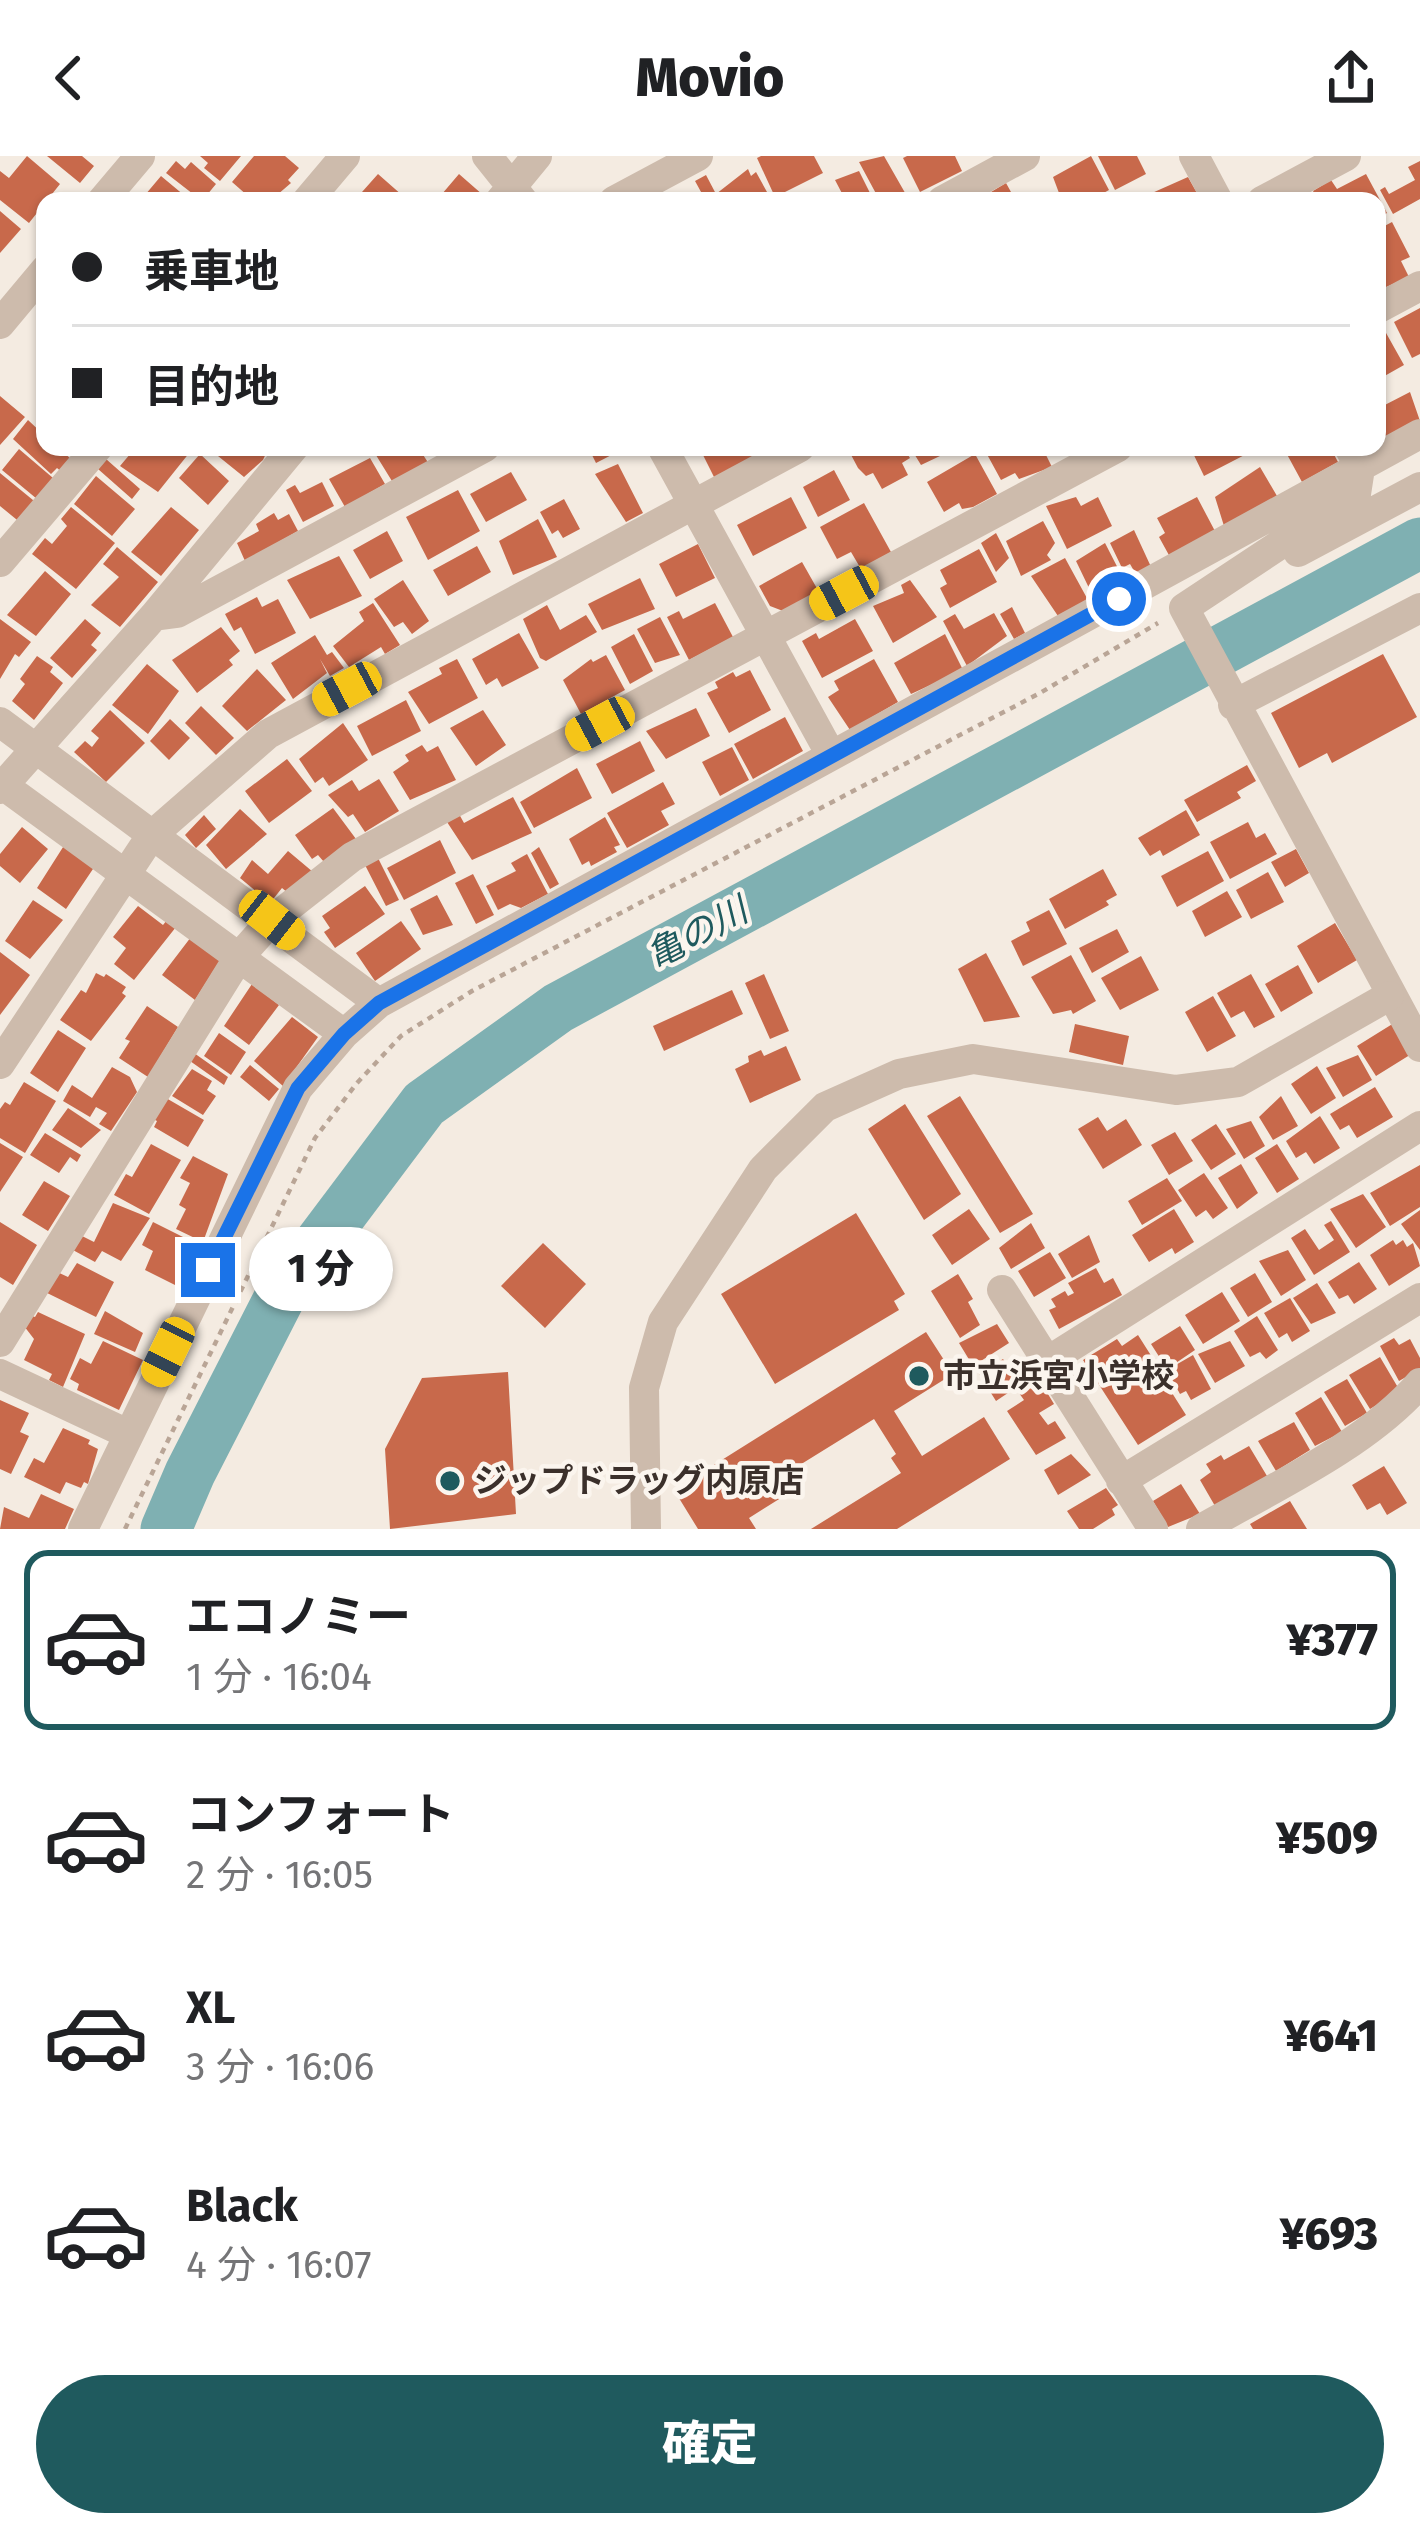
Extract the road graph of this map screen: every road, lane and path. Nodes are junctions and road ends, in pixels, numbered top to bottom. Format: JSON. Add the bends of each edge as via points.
{"nodes":[{"id":1,"x":140,"y":156,"type":"edge"},
{"id":2,"x":345,"y":156,"type":"edge"},
{"id":3,"x":487,"y":156,"type":"edge"},
{"id":4,"x":537,"y":156,"type":"edge"},
{"id":5,"x":698,"y":156,"type":"edge"},
{"id":6,"x":1025,"y":156,"type":"edge"},
{"id":7,"x":1194,"y":156,"type":"edge"},
{"id":8,"x":1346,"y":156,"type":"edge"},
{"id":9,"x":110,"y":192,"type":"edge"},
{"id":10,"x":315,"y":192,"type":"edge"},
{"id":11,"x":510,"y":192,"type":"edge"},
{"id":12,"x":514,"y":192,"type":"edge"},
{"id":13,"x":631,"y":192,"type":"edge"},
{"id":14,"x":959,"y":192,"type":"edge"},
{"id":15,"x":1213,"y":192,"type":"edge"},
{"id":16,"x":1279,"y":192,"type":"edge"},
{"id":17,"x":36,"y":280,"type":"edge"},
{"id":18,"x":1420,"y":286,"type":"edge"},
{"id":19,"x":1386,"y":304,"type":"edge"},
{"id":20,"x":0,"y":323,"type":"edge"},
{"id":21,"x":1420,"y":434,"type":"edge"},
{"id":22,"x":1386,"y":447,"type":"edge"},
{"id":23,"x":90,"y":456,"type":"edge"},
{"id":24,"x":287,"y":456,"type":"edge"},
{"id":25,"x":468,"y":456,"type":"edge"},
{"id":26,"x":667,"y":456,"type":"edge"},
{"id":27,"x":783,"y":456,"type":"edge"},
{"id":28,"x":1101,"y":456,"type":"edge"},
{"id":29,"x":1355,"y":458,"type":"edge"},
{"id":30,"x":1420,"y":487,"type":"edge"},
{"id":31,"x":693,"y":504,"type":"junction"},
{"id":32,"x":1259,"y":554,"type":"junction"},
{"id":33,"x":0,"y":562,"type":"edge"},
{"id":34,"x":1420,"y":608,"type":"edge"},
{"id":35,"x":1186,"y":613,"type":"junction"},
{"id":36,"x":154,"y":616,"type":"junction"},
{"id":37,"x":765,"y":634,"type":"junction"},
{"id":38,"x":1229,"y":697,"type":"junction"},
{"id":39,"x":0,"y":722,"type":"edge"},
{"id":40,"x":36,"y":749,"type":"junction"},
{"id":41,"x":831,"y":755,"type":"junction"},
{"id":42,"x":1,"y":786,"type":"edge"},
{"id":43,"x":151,"y":836,"type":"junction"},
{"id":44,"x":128,"y":876,"type":"junction"},
{"id":45,"x":272,"y":920,"type":"junction"},
{"id":46,"x":239,"y":957,"type":"junction"},
{"id":47,"x":1389,"y":996,"type":"junction"},
{"id":48,"x":379,"y":1003,"type":"junction"},
{"id":49,"x":344,"y":1034,"type":"junction"},
{"id":50,"x":1420,"y":1047,"type":"edge"},
{"id":51,"x":0,"y":1064,"type":"edge"},
{"id":52,"x":1420,"y":1126,"type":"edge"},
{"id":53,"x":1002,"y":1290,"type":"dead end"},
{"id":54,"x":1420,"y":1298,"type":"edge"},
{"id":55,"x":0,"y":1342,"type":"edge"},
{"id":56,"x":1048,"y":1361,"type":"junction"},
{"id":57,"x":0,"y":1374,"type":"edge"},
{"id":58,"x":1420,"y":1383,"type":"edge"},
{"id":59,"x":128,"y":1434,"type":"junction"},
{"id":60,"x":1121,"y":1481,"type":"junction"},
{"id":61,"x":83,"y":1529,"type":"edge"},
{"id":62,"x":125,"y":1529,"type":"edge"},
{"id":63,"x":646,"y":1529,"type":"edge"},
{"id":64,"x":1153,"y":1529,"type":"edge"},
{"id":65,"x":1201,"y":1529,"type":"edge"}],
"edges":[{"from":1,"to":9,"type":"street"},
{"from":2,"to":10,"type":"street"},
{"from":3,"to":11,"type":"street"},
{"from":4,"to":12,"type":"street"},
{"from":5,"to":13,"type":"street"},
{"from":6,"to":14,"type":"street"},
{"from":7,"to":15,"type":"street"},
{"from":8,"to":16,"type":"street"},
{"from":17,"to":20,"type":"street"},
{"from":18,"to":19,"type":"street"},
{"from":21,"to":22,"type":"street"},
{"from":23,"to":33,"type":"street"},
{"from":24,"to":36,"type":"street"},
{"from":25,"to":36,"type":"street","via":[[177,613]]},
{"from":26,"to":31,"type":"street"},
{"from":27,"to":31,"type":"street"},
{"from":28,"to":37,"type":"street"},
{"from":29,"to":32,"type":"street","via":[[1356,494]]},
{"from":29,"to":41,"type":"street"},
{"from":30,"to":32,"type":"street","via":[[1285,559]]},
{"from":31,"to":37,"type":"street"},
{"from":31,"to":43,"type":"street","via":[[268,734]]},
{"from":32,"to":35,"type":"street"},
{"from":34,"to":38,"type":"street"},
{"from":35,"to":38,"type":"street"},
{"from":35,"to":62,"type":"path","via":[[401,1036],[315,1138]]},
{"from":36,"to":40,"type":"street"},
{"from":37,"to":41,"type":"street"},
{"from":37,"to":45,"type":"street","via":[[352,857]]},
{"from":38,"to":47,"type":"street"},
{"from":39,"to":40,"type":"street"},
{"from":40,"to":42,"type":"street"},
{"from":40,"to":43,"type":"street"},
{"from":41,"to":48,"type":"street"},
{"from":42,"to":44,"type":"street"},
{"from":43,"to":44,"type":"street"},
{"from":43,"to":45,"type":"street"},
{"from":44,"to":46,"type":"street"},
{"from":44,"to":51,"type":"street"},
{"from":45,"to":46,"type":"street"},
{"from":45,"to":48,"type":"street"},
{"from":46,"to":49,"type":"street"},
{"from":46,"to":55,"type":"street"},
{"from":47,"to":50,"type":"street"},
{"from":47,"to":63,"type":"street","via":[[1238,1082],[1176,1090],[973,1060],[899,1074],[825,1107],[763,1169],[663,1322],[644,1388]]},
{"from":48,"to":49,"type":"street"},
{"from":49,"to":59,"type":"street","via":[[298,1088]]},
{"from":52,"to":56,"type":"street"},
{"from":53,"to":56,"type":"street"},
{"from":54,"to":60,"type":"street"},
{"from":56,"to":60,"type":"street"},
{"from":57,"to":59,"type":"street"},
{"from":58,"to":65,"type":"street","via":[[1320,1461]]},
{"from":59,"to":61,"type":"street"},
{"from":60,"to":64,"type":"street"}]}
